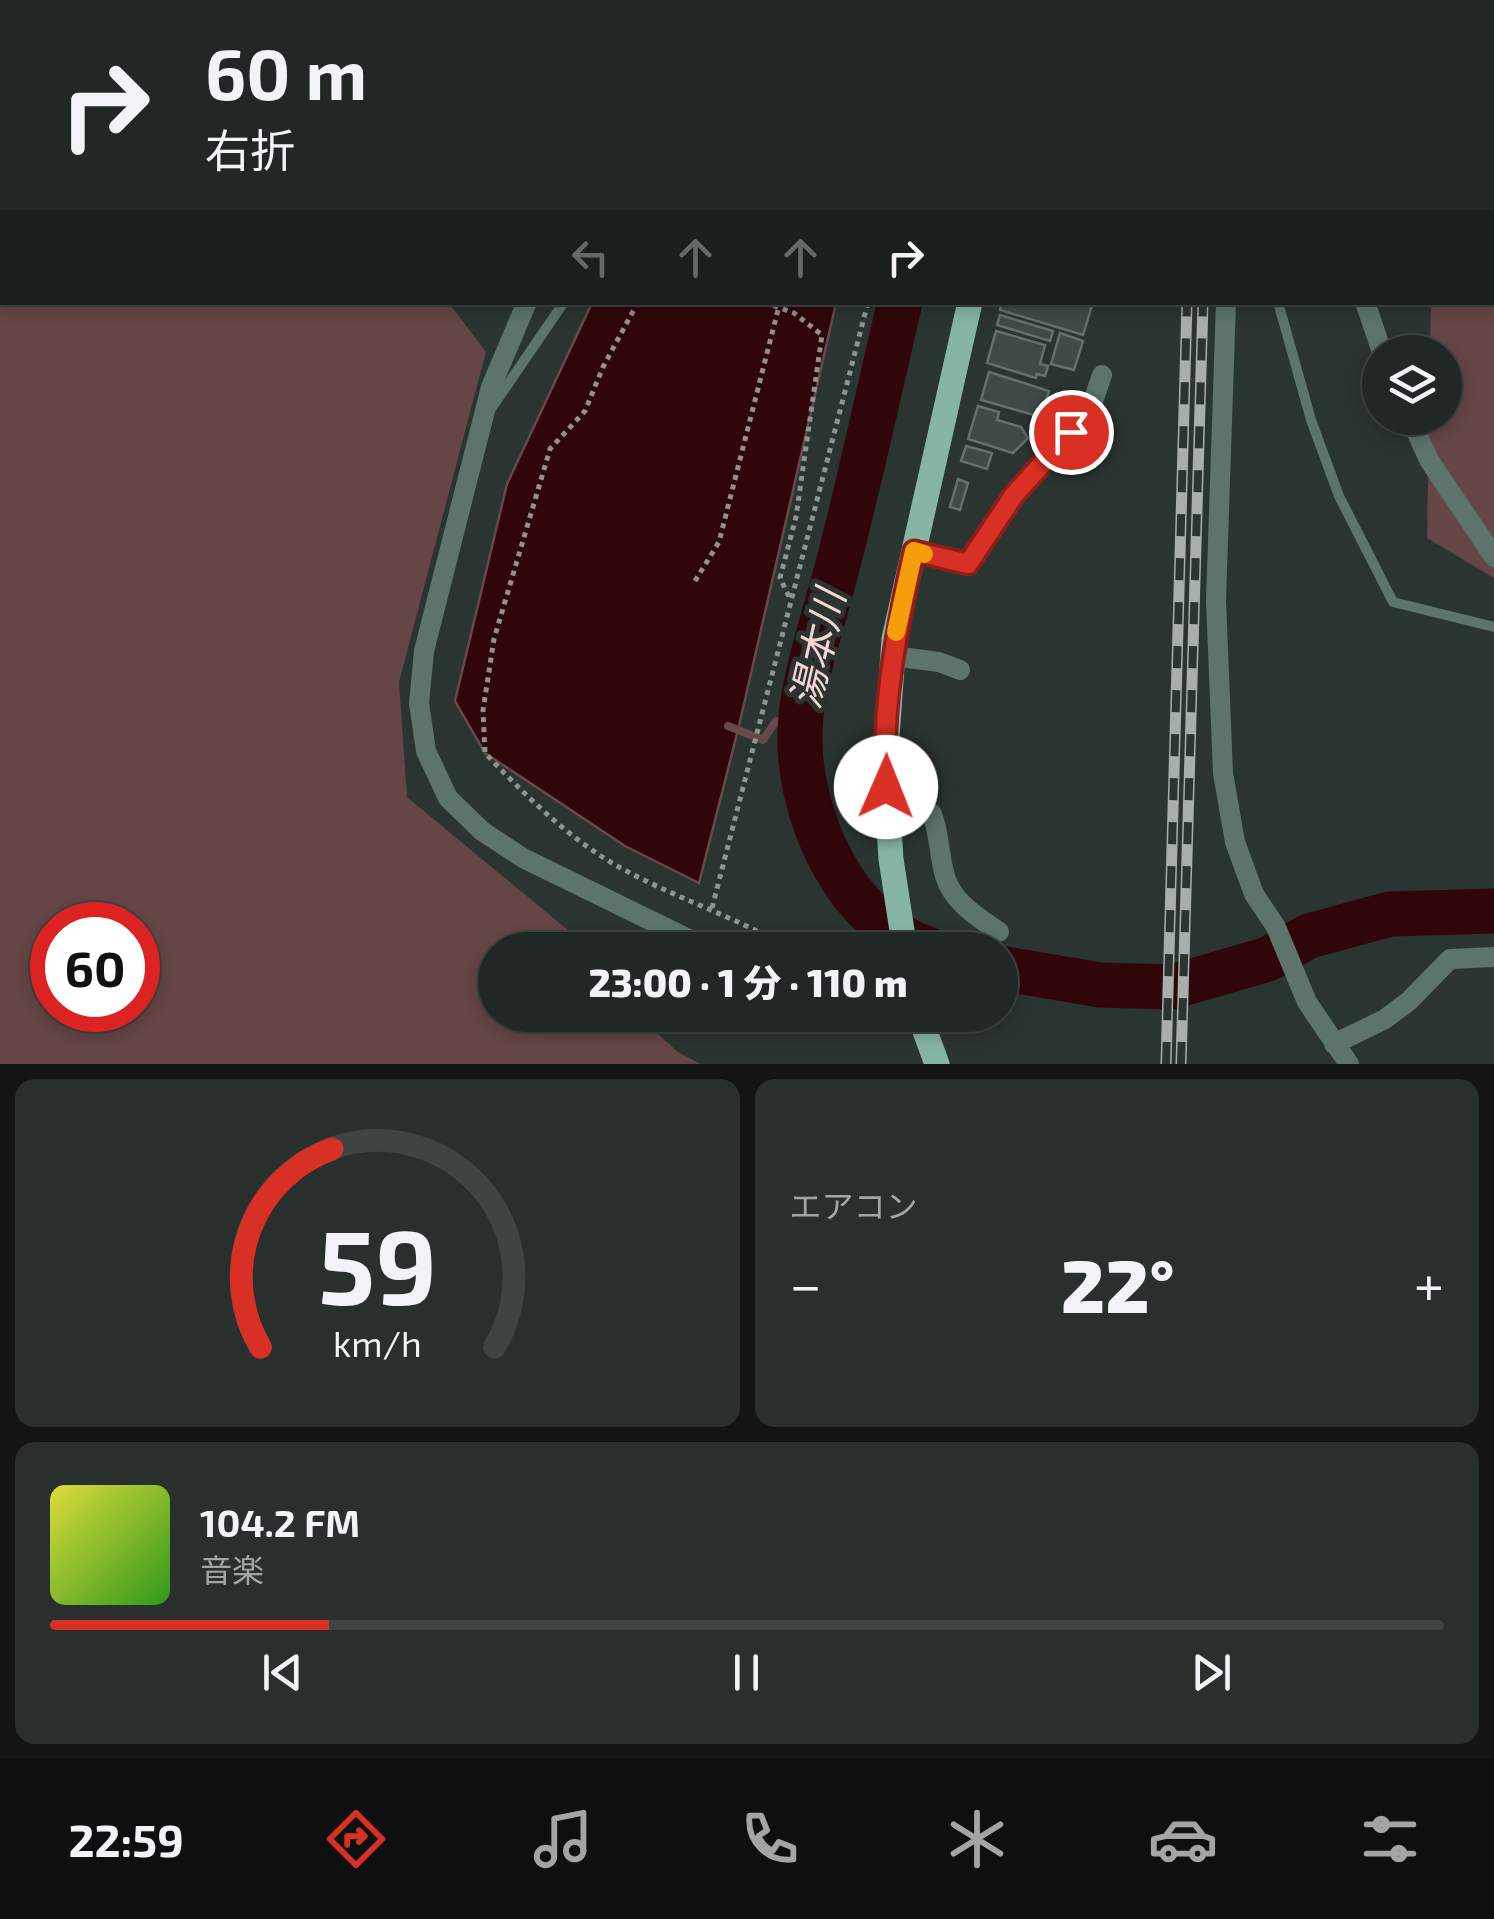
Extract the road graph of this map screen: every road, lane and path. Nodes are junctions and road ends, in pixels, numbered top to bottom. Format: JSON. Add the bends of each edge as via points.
{"nodes":[{"id":1,"x":525,"y":305,"type":"edge"},
{"id":2,"x":562,"y":305,"type":"edge"},
{"id":3,"x":636,"y":305,"type":"edge"},
{"id":4,"x":779,"y":305,"type":"edge"},
{"id":5,"x":867,"y":305,"type":"edge"},
{"id":6,"x":969,"y":305,"type":"edge"},
{"id":7,"x":1226,"y":305,"type":"edge"},
{"id":8,"x":1279,"y":305,"type":"edge"},
{"id":9,"x":1366,"y":305,"type":"edge"},
{"id":10,"x":1376,"y":335,"type":"edge"},
{"id":11,"x":1102,"y":375,"type":"dead end"},
{"id":12,"x":482,"y":421,"type":"junction"},
{"id":13,"x":1417,"y":435,"type":"edge"},
{"id":14,"x":914,"y":551,"type":"junction"},
{"id":15,"x":1494,"y":556,"type":"edge"},
{"id":16,"x":695,"y":581,"type":"dead end"},
{"id":17,"x":791,"y":601,"type":"junction"},
{"id":18,"x":1494,"y":627,"type":"edge"},
{"id":19,"x":893,"y":656,"type":"junction"},
{"id":20,"x":960,"y":670,"type":"dead end"},
{"id":21,"x":888,"y":810,"type":"junction"},
{"id":22,"x":712,"y":908,"type":"junction"},
{"id":23,"x":674,"y":932,"type":"edge"},
{"id":24,"x":761,"y":932,"type":"edge"},
{"id":25,"x":902,"y":932,"type":"edge"},
{"id":26,"x":999,"y":932,"type":"dead end"},
{"id":27,"x":1494,"y":958,"type":"edge"},
{"id":28,"x":925,"y":1032,"type":"edge"},
{"id":29,"x":1334,"y":1044,"type":"junction"},
{"id":30,"x":937,"y":1064,"type":"edge"},
{"id":31,"x":1349,"y":1064,"type":"edge"}],
"edges":[{"from":1,"to":12,"type":"street"},
{"from":2,"to":12,"type":"lane"},
{"from":3,"to":22,"type":"path","via":[[584,411],[550,450],[540,478],[494,639],[484,753],[522,792],[618,866]]},
{"from":4,"to":16,"type":"path","via":[[718,542]]},
{"from":4,"to":17,"type":"path","via":[[822,335],[796,517],[780,578]]},
{"from":5,"to":17,"type":"path"},
{"from":6,"to":14,"type":"main road"},
{"from":7,"to":29,"type":"street","via":[[1216,601],[1224,773],[1235,842],[1254,894]]},
{"from":8,"to":18,"type":"lane","via":[[1339,496],[1393,602]]},
{"from":9,"to":10,"type":"street"},
{"from":11,"to":14,"type":"street","via":[[1089,414],[1014,495],[968,564]]},
{"from":12,"to":23,"type":"street","via":[[424,651],[419,703],[426,751],[448,798],[482,831]]},
{"from":13,"to":15,"type":"street"},
{"from":14,"to":19,"type":"main road"},
{"from":17,"to":22,"type":"path"},
{"from":19,"to":20,"type":"street"},
{"from":19,"to":21,"type":"main road"},
{"from":21,"to":25,"type":"main road"},
{"from":21,"to":26,"type":"street","via":[[932,814],[945,878],[963,907]]},
{"from":22,"to":24,"type":"path"},
{"from":27,"to":29,"type":"street","via":[[1450,960],[1384,1020]]},
{"from":28,"to":30,"type":"main road"},
{"from":29,"to":31,"type":"street"}]}
